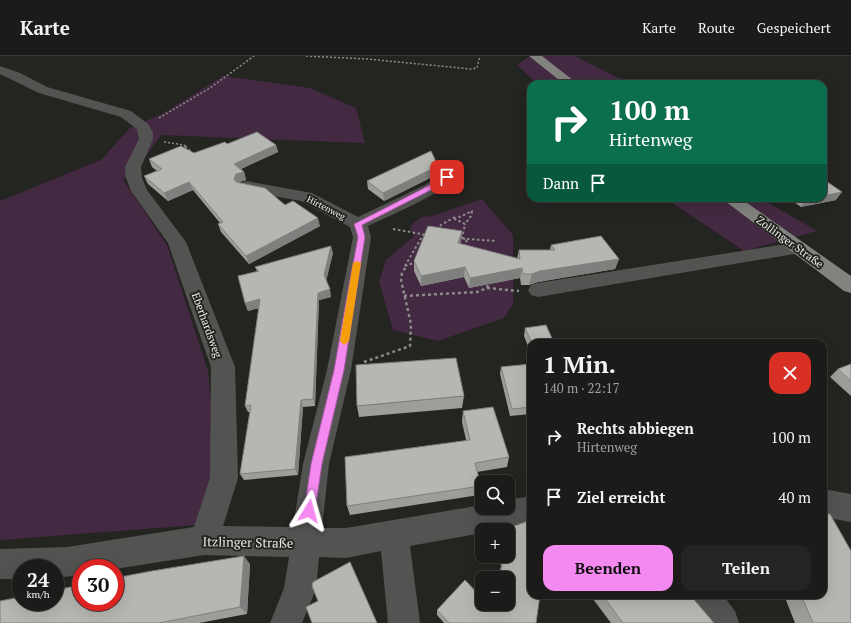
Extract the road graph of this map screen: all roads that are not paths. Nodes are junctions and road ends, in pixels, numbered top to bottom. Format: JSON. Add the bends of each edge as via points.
{"nodes":[{"id":1,"x":535,"y":56,"type":"edge"},
{"id":2,"x":0,"y":70,"type":"edge"},
{"id":3,"x":567,"y":80,"type":"edge"},
{"id":4,"x":447,"y":177,"type":"dead end"},
{"id":5,"x":246,"y":186,"type":"edge"},
{"id":6,"x":735,"y":202,"type":"edge"},
{"id":7,"x":358,"y":224,"type":"junction"},
{"id":8,"x":799,"y":248,"type":"junction"},
{"id":9,"x":851,"y":286,"type":"edge"},
{"id":10,"x":538,"y":290,"type":"road end"},
{"id":11,"x":827,"y":504,"type":"edge"},
{"id":12,"x":851,"y":508,"type":"edge"},
{"id":13,"x":527,"y":511,"type":"edge"},
{"id":14,"x":394,"y":534,"type":"junction"},
{"id":15,"x":204,"y":540,"type":"junction"},
{"id":16,"x":305,"y":543,"type":"junction"},
{"id":17,"x":0,"y":564,"type":"edge"},
{"id":18,"x":707,"y":599,"type":"edge"},
{"id":19,"x":286,"y":623,"type":"edge"},
{"id":20,"x":404,"y":623,"type":"edge"},
{"id":21,"x":723,"y":623,"type":"edge"}],
"edges":[{"from":1,"to":3,"type":"main road"},
{"from":2,"to":15,"type":"street","name":"Eberhardsweg","via":[[43,90],[126,114],[144,133],[133,167],[134,178],[139,191],[177,242],[223,367],[224,478]]},
{"from":4,"to":7,"type":"street","name":"Hirtenweg","via":[[431,188]]},
{"from":5,"to":7,"type":"street","name":"Hirtenweg","via":[[306,197]]},
{"from":6,"to":8,"type":"main road","name":"Zollinger Straße"},
{"from":7,"to":16,"type":"street","name":"Hirtenweg","via":[[362,237],[339,370],[316,464]]},
{"from":8,"to":9,"type":"main road","name":"Zollinger Straße"},
{"from":8,"to":10,"type":"street"},
{"from":11,"to":12,"type":"street"},
{"from":13,"to":14,"type":"street","name":"Itzlinger Straße"},
{"from":14,"to":16,"type":"street","name":"Itzlinger Straße","via":[[346,543]]},
{"from":14,"to":20,"type":"street"},
{"from":15,"to":16,"type":"street","name":"Itzlinger Straße"},
{"from":15,"to":17,"type":"street","name":"Itzlinger Straße","via":[[67,562]]},
{"from":16,"to":19,"type":"street","name":"Itzlinger Straße","via":[[300,589]]},
{"from":18,"to":21,"type":"street"}]}
